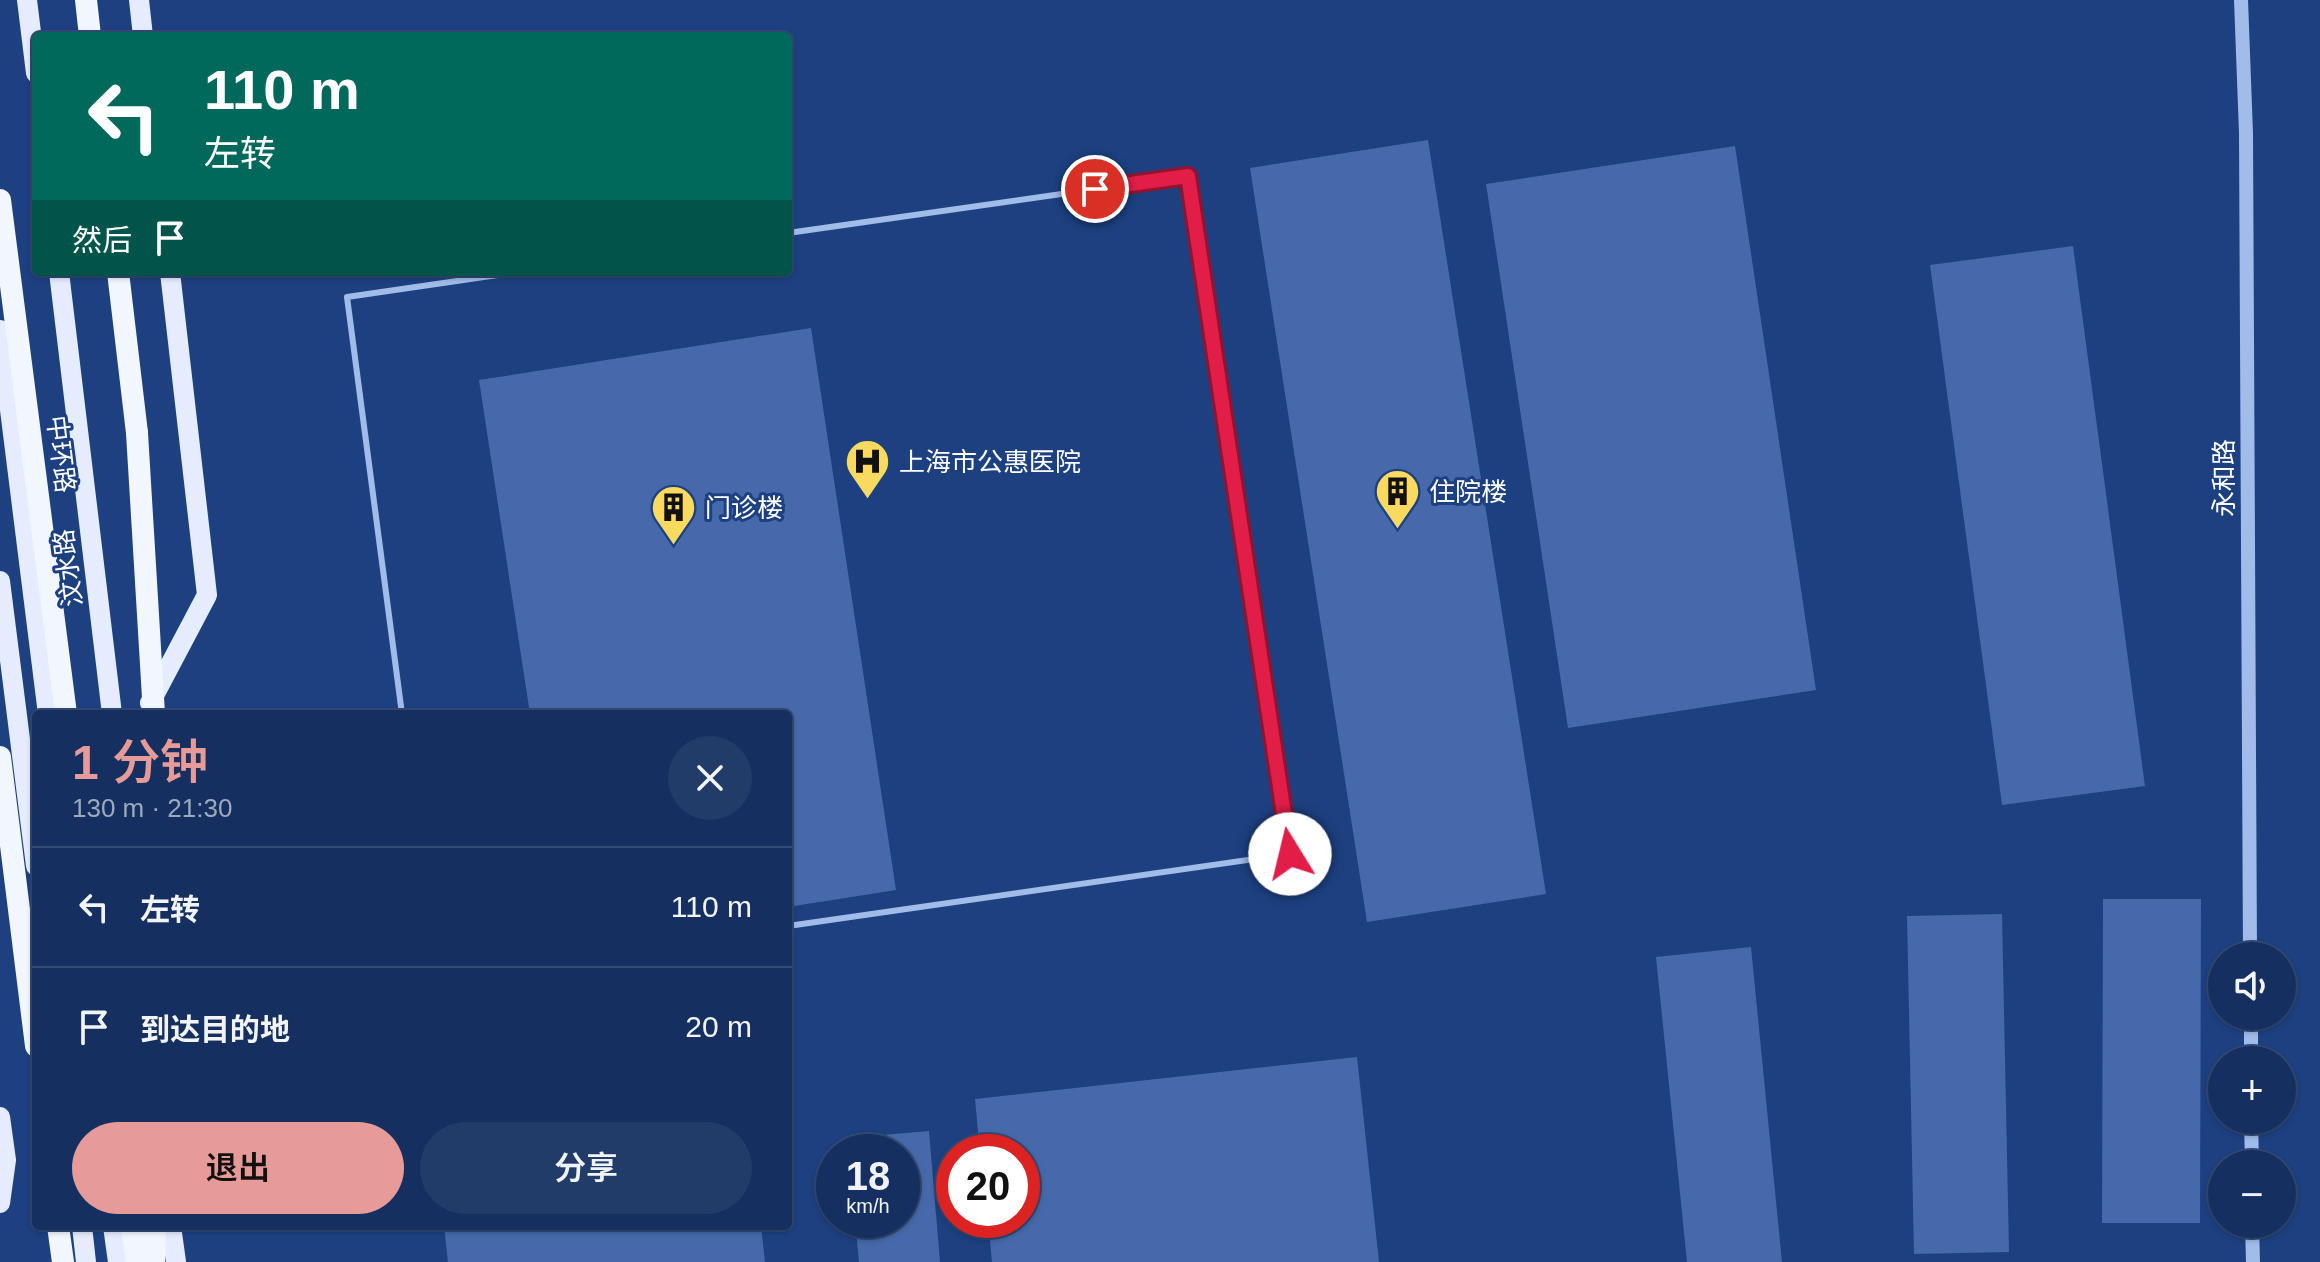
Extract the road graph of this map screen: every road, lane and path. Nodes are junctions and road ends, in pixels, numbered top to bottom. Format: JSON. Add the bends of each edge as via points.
{"nodes":[{"id":1,"x":27,"y":0,"type":"edge"},
{"id":2,"x":86,"y":0,"type":"edge"},
{"id":3,"x":139,"y":0,"type":"edge"},
{"id":4,"x":2241,"y":0,"type":"edge"},
{"id":5,"x":90,"y":32,"type":"edge"},
{"id":6,"x":143,"y":32,"type":"edge"},
{"id":7,"x":32,"y":41,"type":"edge"},
{"id":8,"x":0,"y":200,"type":"edge"},
{"id":9,"x":792,"y":232,"type":"edge"},
{"id":10,"x":59,"y":276,"type":"edge"},
{"id":11,"x":118,"y":276,"type":"edge"},
{"id":12,"x":170,"y":276,"type":"edge"},
{"id":13,"x":491,"y":276,"type":"edge"},
{"id":14,"x":0,"y":330,"type":"edge"},
{"id":15,"x":0,"y":581,"type":"edge"},
{"id":16,"x":48,"y":710,"type":"edge"},
{"id":17,"x":65,"y":710,"type":"edge"},
{"id":18,"x":112,"y":710,"type":"edge"},
{"id":19,"x":147,"y":710,"type":"edge"},
{"id":20,"x":154,"y":710,"type":"edge"},
{"id":21,"x":401,"y":710,"type":"edge"},
{"id":22,"x":0,"y":757,"type":"edge"},
{"id":23,"x":0,"y":783,"type":"edge"},
{"id":24,"x":32,"y":834,"type":"joint"},
{"id":25,"x":792,"y":925,"type":"edge"},
{"id":26,"x":2250,"y":942,"type":"edge"},
{"id":27,"x":32,"y":1014,"type":"edge"},
{"id":28,"x":0,"y":1117,"type":"edge"},
{"id":29,"x":0,"y":1203,"type":"edge"},
{"id":30,"x":59,"y":1230,"type":"edge"},
{"id":31,"x":82,"y":1230,"type":"edge"},
{"id":32,"x":114,"y":1230,"type":"edge"},
{"id":33,"x":128,"y":1230,"type":"edge"},
{"id":34,"x":133,"y":1230,"type":"edge"},
{"id":35,"x":155,"y":1230,"type":"edge"},
{"id":36,"x":172,"y":1230,"type":"edge"},
{"id":37,"x":2252,"y":1238,"type":"edge"},
{"id":38,"x":63,"y":1262,"type":"edge"},
{"id":39,"x":86,"y":1262,"type":"edge"},
{"id":40,"x":118,"y":1262,"type":"edge"},
{"id":41,"x":137,"y":1262,"type":"edge"},
{"id":42,"x":152,"y":1262,"type":"edge"},
{"id":43,"x":176,"y":1262,"type":"edge"},
{"id":44,"x":2253,"y":1262,"type":"edge"}],
"edges":[{"from":1,"to":7,"type":"main road"},
{"from":2,"to":5,"type":"highway"},
{"from":3,"to":6,"type":"main road"},
{"from":4,"to":26,"type":"street","name":"永和路"},
{"from":8,"to":17,"type":"highway","name":"中环路"},
{"from":9,"to":25,"type":"lane","via":[[1188,176],[1290,854]]},
{"from":10,"to":18,"type":"main road","name":"汶水路"},
{"from":11,"to":20,"type":"highway","bridge":true,"via":[[137,433]]},
{"from":12,"to":19,"type":"main road","via":[[207,595]]},
{"from":13,"to":21,"type":"lane","via":[[347,297]]},
{"from":14,"to":16,"type":"main road"},
{"from":15,"to":24,"type":"main road"},
{"from":22,"to":27,"type":"highway","bridge":true},
{"from":23,"to":24,"type":"main road"},
{"from":28,"to":29,"type":"main road","via":[[6,1160]]},
{"from":30,"to":38,"type":"highway"},
{"from":31,"to":39,"type":"main road"},
{"from":32,"to":40,"type":"main road"},
{"from":33,"to":42,"type":"main road"},
{"from":34,"to":41,"type":"highway","bridge":true},
{"from":35,"to":42,"type":"highway"},
{"from":36,"to":43,"type":"main road"},
{"from":37,"to":44,"type":"street"}]}
